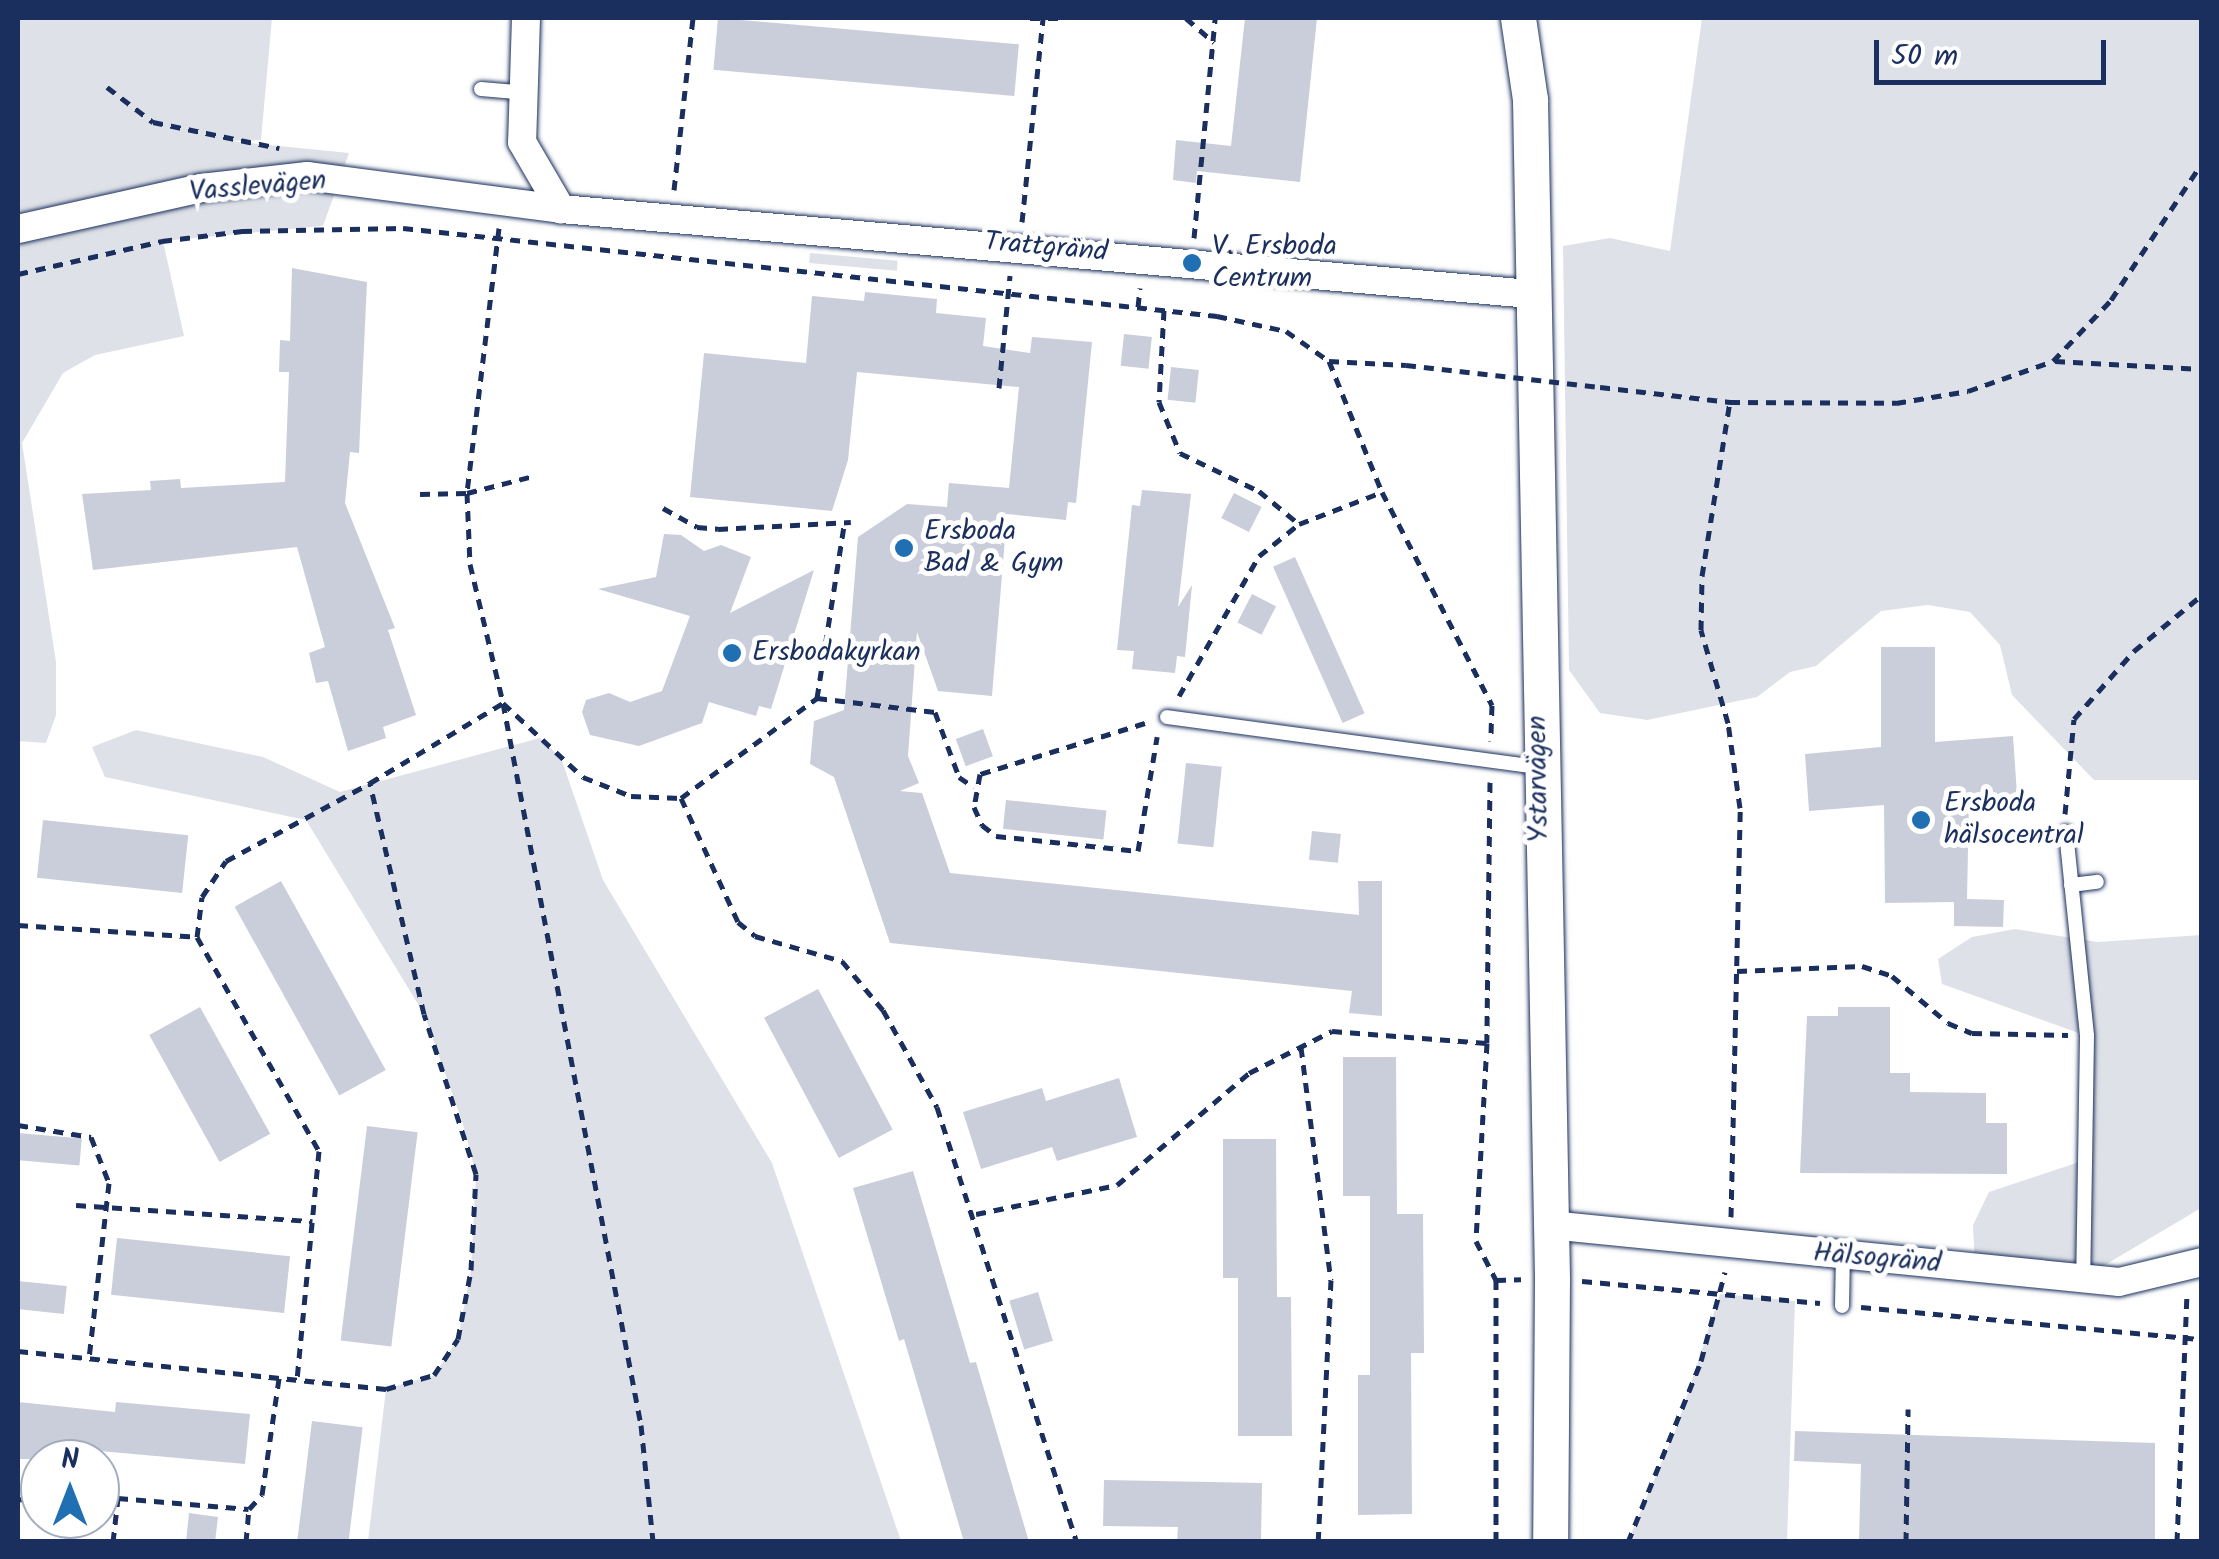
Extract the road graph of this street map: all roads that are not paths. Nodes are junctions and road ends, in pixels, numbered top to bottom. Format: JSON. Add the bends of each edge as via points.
{"nodes":[{"id":1,"x":526,"y":18,"type":"edge"},
{"id":2,"x":1518,"y":18,"type":"edge"},
{"id":3,"x":481,"y":89,"type":"dead end"},
{"id":4,"x":519,"y":92,"type":"junction"},
{"id":5,"x":500,"y":201,"type":"joint"},
{"id":6,"x":561,"y":209,"type":"junction"},
{"id":7,"x":18,"y":229,"type":"edge"},
{"id":8,"x":1530,"y":294,"type":"junction"},
{"id":9,"x":1167,"y":717,"type":"dead end"},
{"id":10,"x":1538,"y":766,"type":"junction"},
{"id":11,"x":2066,"y":832,"type":"road end"},
{"id":12,"x":2097,"y":882,"type":"dead end"},
{"id":13,"x":2071,"y":885,"type":"junction"},
{"id":14,"x":1550,"y":1226,"type":"junction"},
{"id":15,"x":1843,"y":1256,"type":"junction"},
{"id":16,"x":2194,"y":1262,"type":"edge"},
{"id":17,"x":2084,"y":1278,"type":"junction"},
{"id":18,"x":1842,"y":1306,"type":"road end"},
{"id":19,"x":1550,"y":1542,"type":"edge"}],
"edges":[{"from":1,"to":4,"type":"street"},
{"from":2,"to":8,"type":"street","name":"Ystarvägen","via":[[1530,98]]},
{"from":3,"to":4,"type":"lane"},
{"from":4,"to":6,"type":"street","via":[[522,142]]},
{"from":5,"to":6,"type":"street","name":"Trattgränd"},
{"from":5,"to":7,"type":"street","name":"Vasslevägen","via":[[307,176],[201,188]]},
{"from":6,"to":8,"type":"street","name":"Trattgränd"},
{"from":8,"to":10,"type":"street","name":"Ystarvägen"},
{"from":9,"to":10,"type":"lane"},
{"from":10,"to":14,"type":"street","name":"Ystarvägen"},
{"from":11,"to":13,"type":"lane"},
{"from":12,"to":13,"type":"lane"},
{"from":13,"to":17,"type":"lane","via":[[2086,1036]]},
{"from":14,"to":15,"type":"street","name":"Hälsogränd"},
{"from":14,"to":19,"type":"street","name":"Ystarvägen"},
{"from":15,"to":17,"type":"street","name":"Hälsogränd"},
{"from":15,"to":18,"type":"lane"},
{"from":16,"to":17,"type":"street","name":"Hälsogränd","via":[[2120,1282]]}]}
